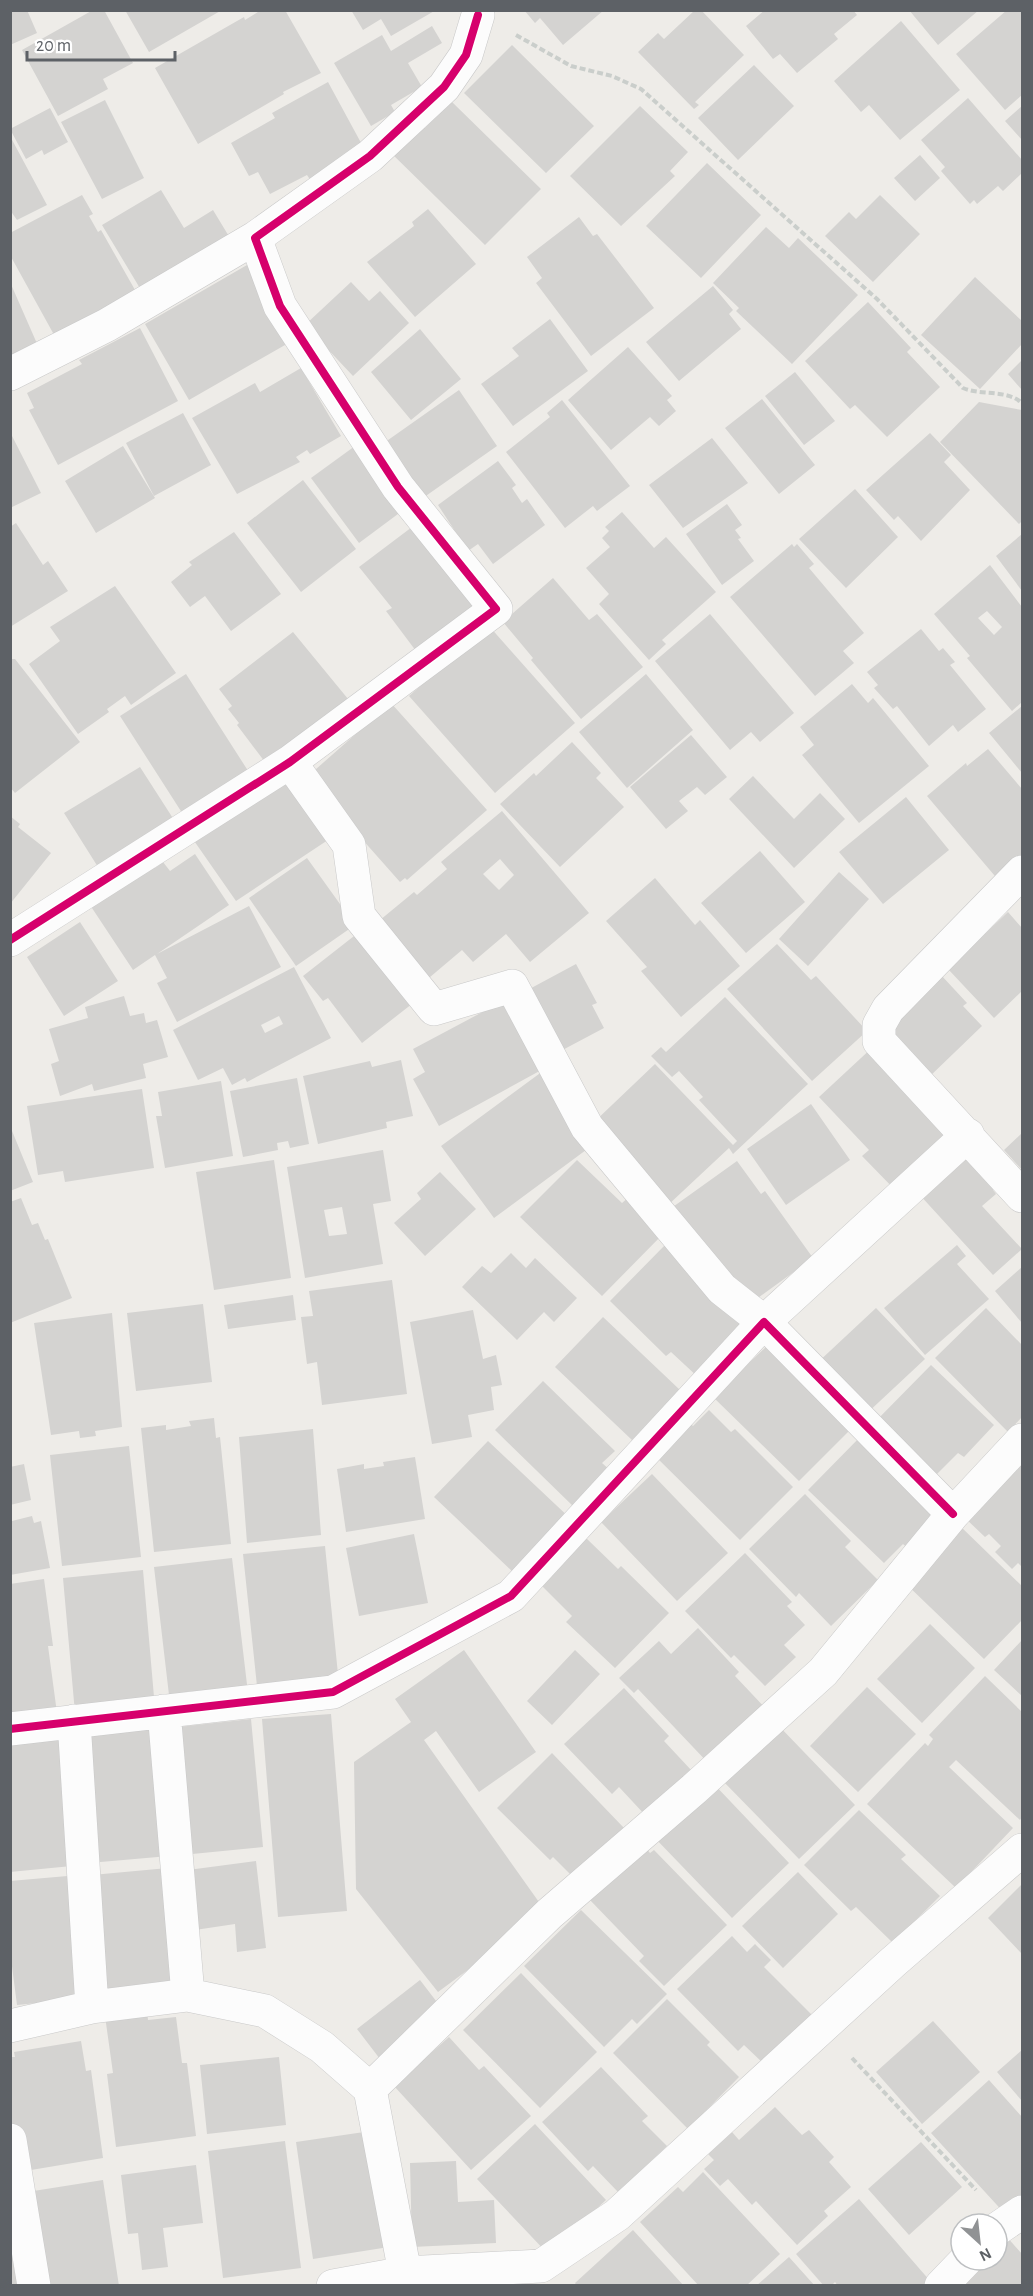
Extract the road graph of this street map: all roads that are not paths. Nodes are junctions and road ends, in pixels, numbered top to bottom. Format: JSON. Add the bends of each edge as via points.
{"nodes":[{"id":1,"x":478,"y":15,"type":"road end"},
{"id":2,"x":255,"y":238,"type":"junction"},
{"id":3,"x":10,"y":374,"type":"edge"},
{"id":4,"x":290,"y":762,"type":"junction"},
{"id":5,"x":1023,"y":872,"type":"edge"},
{"id":6,"x":10,"y":940,"type":"edge"},
{"id":7,"x":968,"y":1135,"type":"junction"},
{"id":8,"x":1023,"y":1196,"type":"edge"},
{"id":9,"x":764,"y":1322,"type":"junction"},
{"id":10,"x":1023,"y":1440,"type":"edge"},
{"id":11,"x":953,"y":1514,"type":"junction"},
{"id":12,"x":164,"y":1711,"type":"junction"},
{"id":13,"x":74,"y":1721,"type":"junction"},
{"id":14,"x":10,"y":1729,"type":"edge"},
{"id":15,"x":1023,"y":1850,"type":"edge"},
{"id":16,"x":189,"y":1995,"type":"junction"},
{"id":17,"x":92,"y":2007,"type":"junction"},
{"id":18,"x":10,"y":2026,"type":"edge"},
{"id":19,"x":370,"y":2089,"type":"junction"},
{"id":20,"x":10,"y":2140,"type":"edge"},
{"id":21,"x":954,"y":2272,"type":"edge"},
{"id":22,"x":405,"y":2273,"type":"junction"},
{"id":23,"x":548,"y":2276,"type":"edge"},
{"id":24,"x":34,"y":2286,"type":"edge"},
{"id":25,"x":333,"y":2286,"type":"edge"},
{"id":26,"x":941,"y":2286,"type":"edge"}],
"edges":[{"from":1,"to":2,"type":"street","via":[[466,55],[444,87],[370,156]]},
{"from":2,"to":3,"type":"street","via":[[107,325]]},
{"from":2,"to":4,"type":"street","via":[[280,306],[398,487],[495,609]]},
{"from":4,"to":6,"type":"street"},
{"from":4,"to":9,"type":"street","via":[[349,845],[359,916],[434,1009],[512,986],[586,1127],[722,1289]]},
{"from":5,"to":7,"type":"street","via":[[888,1009],[879,1025],[879,1041]]},
{"from":7,"to":8,"type":"street"},
{"from":7,"to":9,"type":"street"},
{"from":9,"to":11,"type":"street"},
{"from":9,"to":12,"type":"street","via":[[512,1596],[333,1692]]},
{"from":10,"to":11,"type":"street"},
{"from":11,"to":19,"type":"street","via":[[823,1672],[549,1914]]},
{"from":12,"to":13,"type":"street"},
{"from":12,"to":16,"type":"street"},
{"from":13,"to":14,"type":"street"},
{"from":13,"to":17,"type":"street"},
{"from":15,"to":23,"type":"street"},
{"from":16,"to":17,"type":"street"},
{"from":16,"to":19,"type":"street","via":[[265,2011],[322,2047]]},
{"from":17,"to":18,"type":"street"},
{"from":19,"to":22,"type":"street"},
{"from":20,"to":24,"type":"street"},
{"from":21,"to":26,"type":"street"},
{"from":22,"to":23,"type":"street"},
{"from":22,"to":25,"type":"street"}]}
